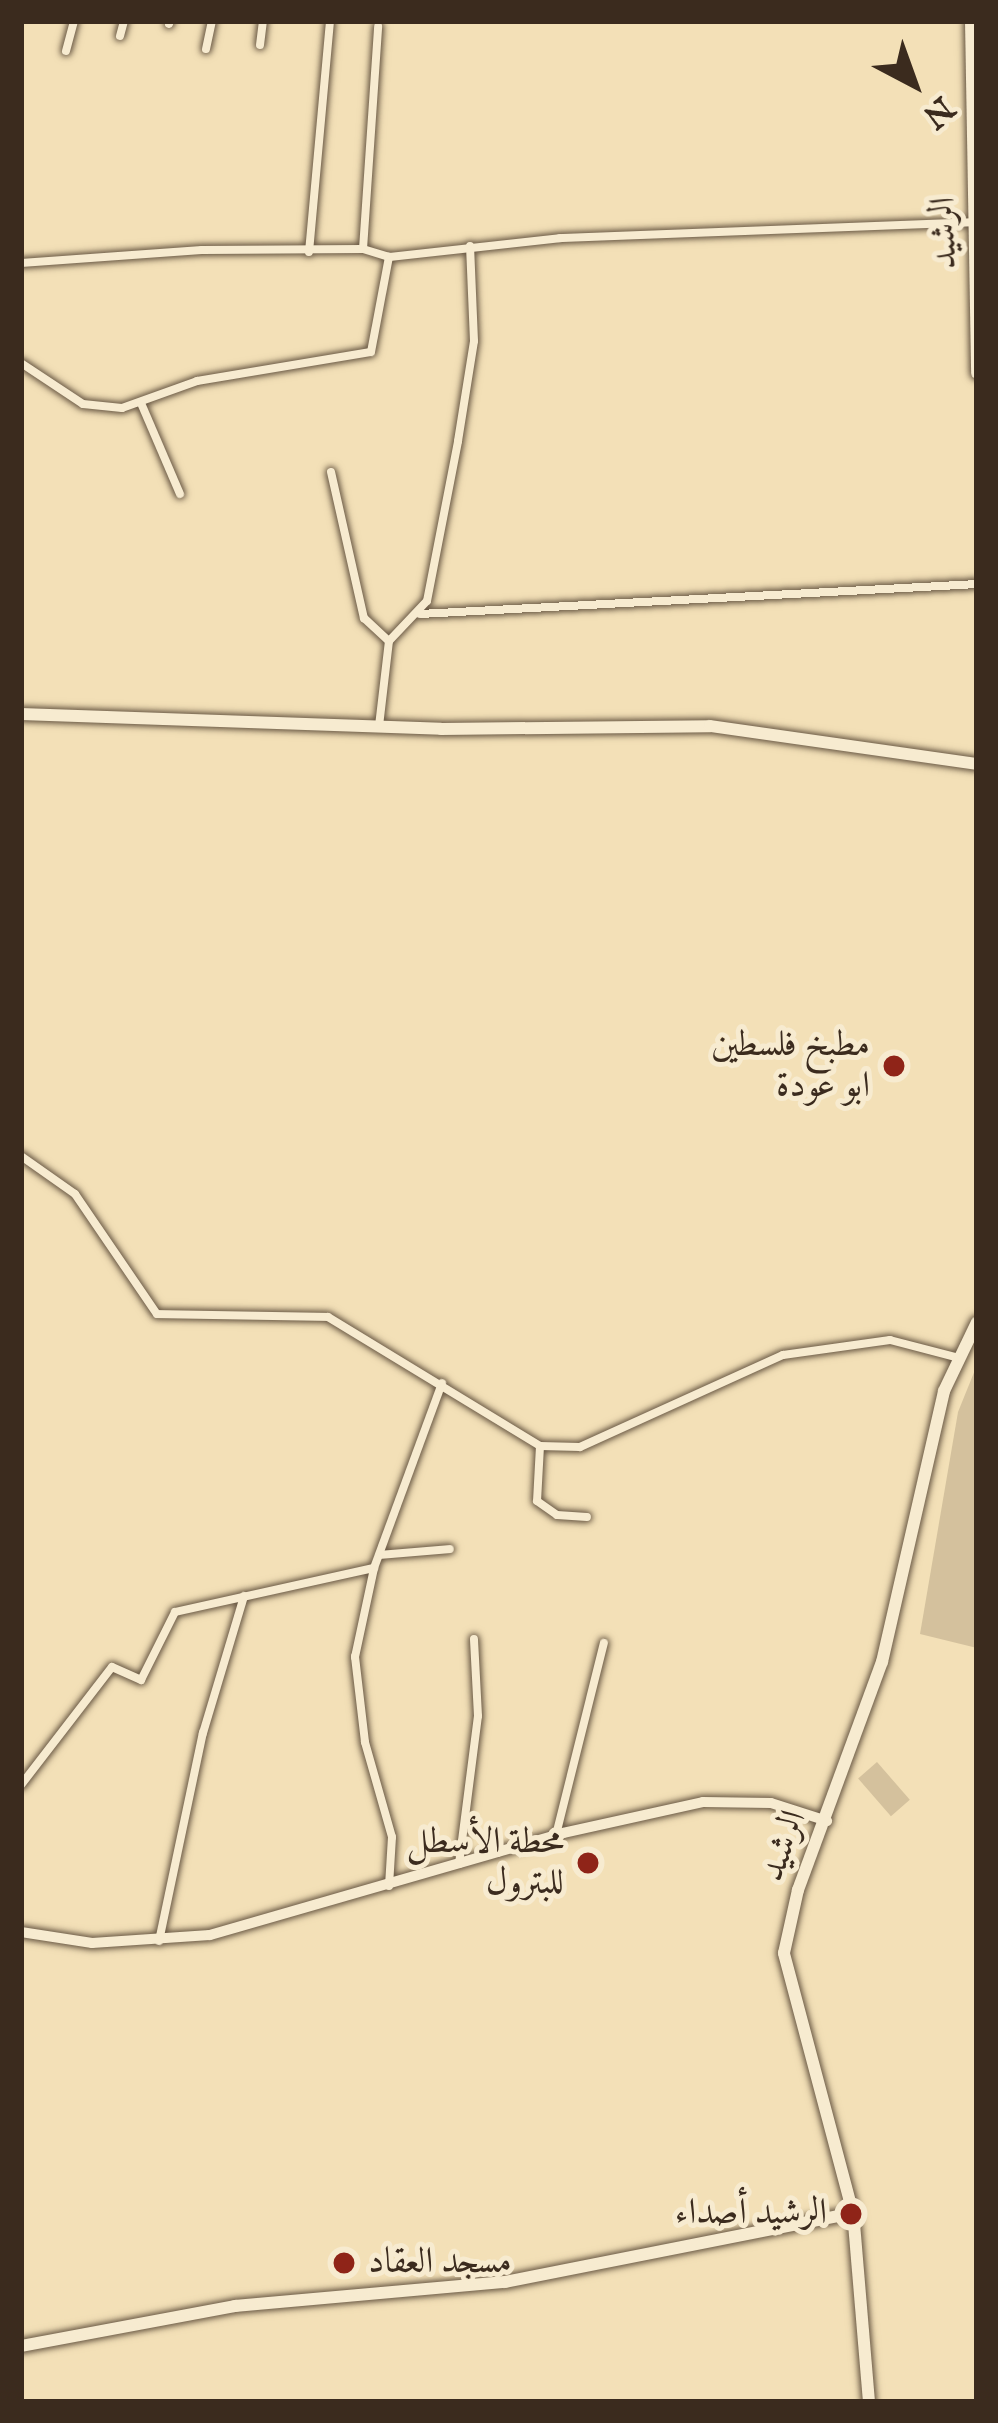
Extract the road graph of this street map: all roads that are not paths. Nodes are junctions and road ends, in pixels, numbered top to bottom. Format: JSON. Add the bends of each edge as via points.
{"nodes":[{"id":1,"x":74,"y":21,"type":"edge"},
{"id":2,"x":124,"y":21,"type":"edge"},
{"id":3,"x":212,"y":21,"type":"edge"},
{"id":4,"x":263,"y":21,"type":"edge"},
{"id":5,"x":329,"y":21,"type":"edge"},
{"id":6,"x":970,"y":21,"type":"edge"},
{"id":7,"x":378,"y":27,"type":"dead end"},
{"id":8,"x":120,"y":36,"type":"dead end"},
{"id":9,"x":260,"y":45,"type":"dead end"},
{"id":10,"x":206,"y":49,"type":"dead end"},
{"id":11,"x":66,"y":51,"type":"dead end"},
{"id":12,"x":975,"y":222,"type":"edge"},
{"id":13,"x":470,"y":246,"type":"junction"},
{"id":14,"x":363,"y":249,"type":"junction"},
{"id":15,"x":309,"y":252,"type":"junction"},
{"id":16,"x":389,"y":257,"type":"junction"},
{"id":17,"x":21,"y":263,"type":"edge"},
{"id":18,"x":21,"y":363,"type":"edge"},
{"id":19,"x":977,"y":373,"type":"edge"},
{"id":20,"x":141,"y":403,"type":"junction"},
{"id":21,"x":331,"y":472,"type":"dead end"},
{"id":22,"x":180,"y":494,"type":"dead end"},
{"id":23,"x":977,"y":584,"type":"edge"},
{"id":24,"x":420,"y":614,"type":"junction"},
{"id":25,"x":389,"y":641,"type":"junction"},
{"id":26,"x":21,"y":714,"type":"edge"},
{"id":27,"x":379,"y":728,"type":"junction"},
{"id":28,"x":977,"y":764,"type":"edge"},
{"id":29,"x":21,"y":1156,"type":"edge"},
{"id":30,"x":977,"y":1322,"type":"edge"},
{"id":31,"x":960,"y":1358,"type":"junction"},
{"id":32,"x":442,"y":1382,"type":"junction"},
{"id":33,"x":540,"y":1446,"type":"junction"},
{"id":34,"x":587,"y":1517,"type":"dead end"},
{"id":35,"x":450,"y":1549,"type":"dead end"},
{"id":36,"x":379,"y":1555,"type":"junction"},
{"id":37,"x":374,"y":1568,"type":"junction"},
{"id":38,"x":244,"y":1596,"type":"junction"},
{"id":39,"x":474,"y":1639,"type":"dead end"},
{"id":40,"x":604,"y":1642,"type":"dead end"},
{"id":41,"x":21,"y":1785,"type":"edge"},
{"id":42,"x":826,"y":1821,"type":"junction"},
{"id":43,"x":556,"y":1835,"type":"junction"},
{"id":44,"x":458,"y":1867,"type":"junction"},
{"id":45,"x":389,"y":1888,"type":"junction"},
{"id":46,"x":21,"y":1932,"type":"edge"},
{"id":47,"x":159,"y":1942,"type":"junction"},
{"id":48,"x":854,"y":2213,"type":"junction"},
{"id":49,"x":21,"y":2346,"type":"edge"},
{"id":50,"x":868,"y":2402,"type":"edge"}],
"edges":[{"from":1,"to":11,"type":"street"},
{"from":2,"to":8,"type":"street"},
{"from":3,"to":10,"type":"street"},
{"from":4,"to":9,"type":"street"},
{"from":5,"to":15,"type":"street"},
{"from":6,"to":12,"type":"main road","name":"الرشيد"},
{"from":7,"to":14,"type":"street"},
{"from":12,"to":13,"type":"street"},
{"from":12,"to":19,"type":"main road","name":"الرشيد"},
{"from":13,"to":16,"type":"street"},
{"from":13,"to":24,"type":"street","via":[[474,341]]},
{"from":14,"to":15,"type":"street"},
{"from":14,"to":16,"type":"street"},
{"from":15,"to":17,"type":"street"},
{"from":16,"to":20,"type":"street","via":[[371,352],[197,381]]},
{"from":18,"to":20,"type":"street","via":[[83,404]]},
{"from":20,"to":22,"type":"street"},
{"from":21,"to":25,"type":"street","via":[[364,618]]},
{"from":23,"to":24,"type":"street"},
{"from":24,"to":25,"type":"street"},
{"from":25,"to":27,"type":"street"},
{"from":26,"to":27,"type":"main road"},
{"from":27,"to":28,"type":"main road","via":[[710,726]]},
{"from":29,"to":32,"type":"street","via":[[75,1195],[157,1314],[328,1316]]},
{"from":30,"to":31,"type":"main road","name":"الرشيد"},
{"from":31,"to":33,"type":"street","via":[[890,1340],[783,1355],[580,1447]]},
{"from":31,"to":42,"type":"main road","name":"الرشيد","via":[[944,1391],[882,1662]]},
{"from":32,"to":33,"type":"street"},
{"from":32,"to":36,"type":"street"},
{"from":33,"to":34,"type":"street","via":[[537,1502],[557,1515]]},
{"from":35,"to":36,"type":"street"},
{"from":36,"to":37,"type":"street"},
{"from":37,"to":38,"type":"street"},
{"from":37,"to":45,"type":"street","via":[[355,1658],[359,1714],[392,1837]]},
{"from":38,"to":41,"type":"street","via":[[175,1612],[141,1680],[112,1667]]},
{"from":38,"to":47,"type":"street","via":[[203,1732]]},
{"from":39,"to":44,"type":"street","via":[[478,1716]]},
{"from":40,"to":43,"type":"street"},
{"from":42,"to":43,"type":"street","via":[[799,1808],[724,1800]]},
{"from":42,"to":48,"type":"main road","name":"الرشيد","via":[[784,1953]]},
{"from":43,"to":44,"type":"street"},
{"from":44,"to":45,"type":"street"},
{"from":45,"to":47,"type":"street"},
{"from":46,"to":47,"type":"street"},
{"from":48,"to":49,"type":"main road","via":[[505,2282],[259,2302]]},
{"from":48,"to":50,"type":"main road","name":"الرشيد"}]}
